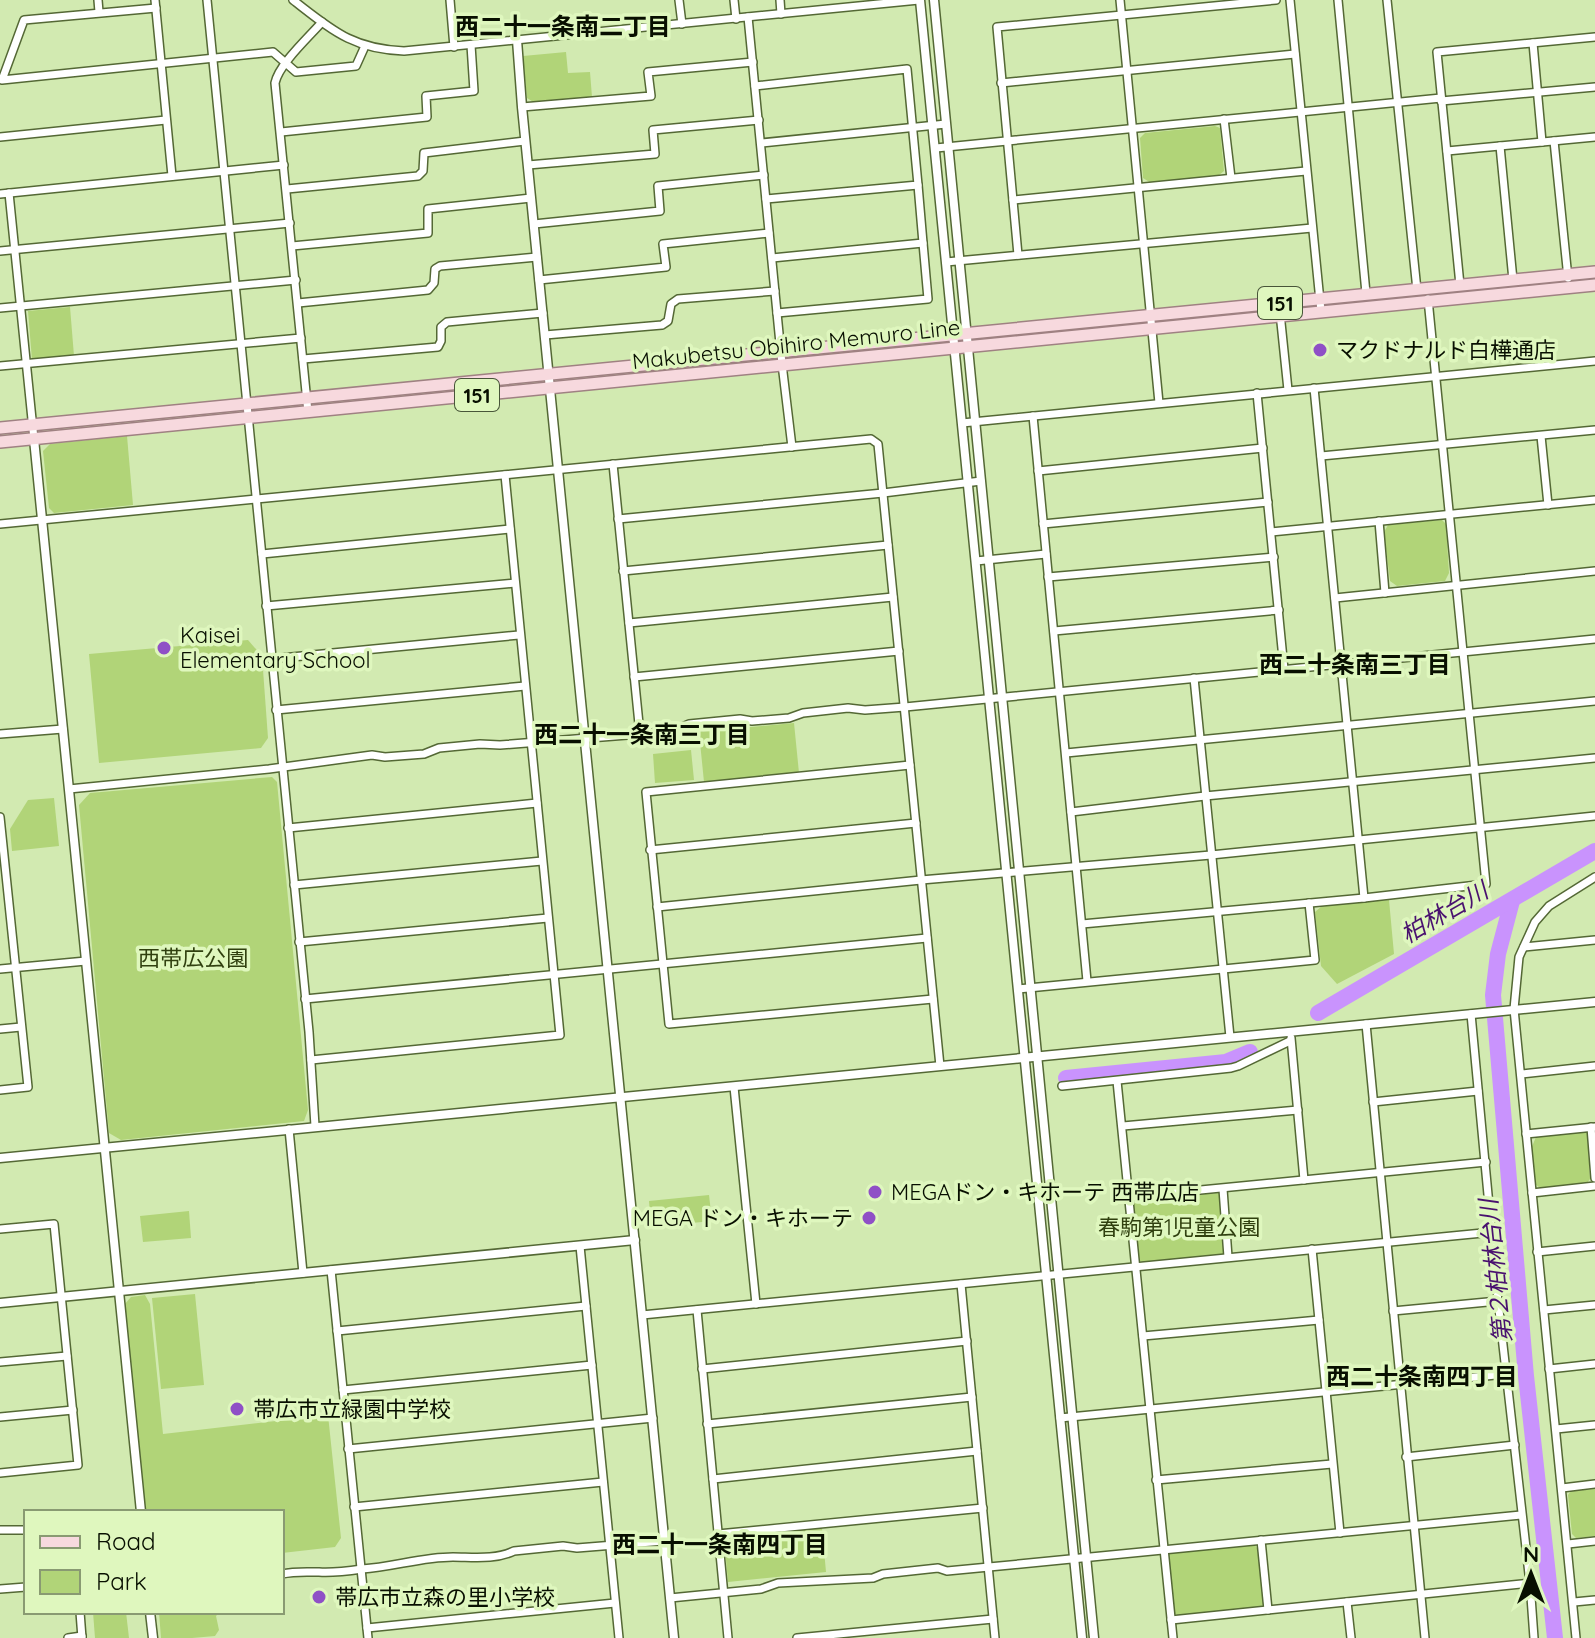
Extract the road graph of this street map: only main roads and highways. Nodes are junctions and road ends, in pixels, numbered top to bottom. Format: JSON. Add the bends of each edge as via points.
{"nodes":[{"id":1,"x":1595,"y":272,"type":"edge"},
{"id":2,"x":1595,"y":285,"type":"edge"},
{"id":3,"x":1424,"y":293,"type":"junction"},
{"id":4,"x":1321,"y":305,"type":"junction"},
{"id":5,"x":781,"y":358,"type":"junction"},
{"id":6,"x":0,"y":428,"type":"edge"},
{"id":7,"x":0,"y":442,"type":"edge"}],
"edges":[{"from":1,"to":3,"type":"main road","name":"Makubetsu Obihiro Memuro Line","number":"151"},
{"from":2,"to":3,"type":"main road","name":"Makubetsu Obihiro Memuro Line","number":"151"},
{"from":3,"to":4,"type":"main road","name":"Makubetsu Obihiro Memuro Line","number":"151"},
{"from":3,"to":4,"type":"main road","name":"Makubetsu Obihiro Memuro Line","number":"151","via":[[1366,293]]},
{"from":4,"to":5,"type":"main road","name":"Makubetsu Obihiro Memuro Line","number":"151"},
{"from":5,"to":6,"type":"main road","name":"Makubetsu Obihiro Memuro Line","number":"151"},
{"from":5,"to":7,"type":"main road","name":"Makubetsu Obihiro Memuro Line","number":"151","via":[[550,388]]}]}
